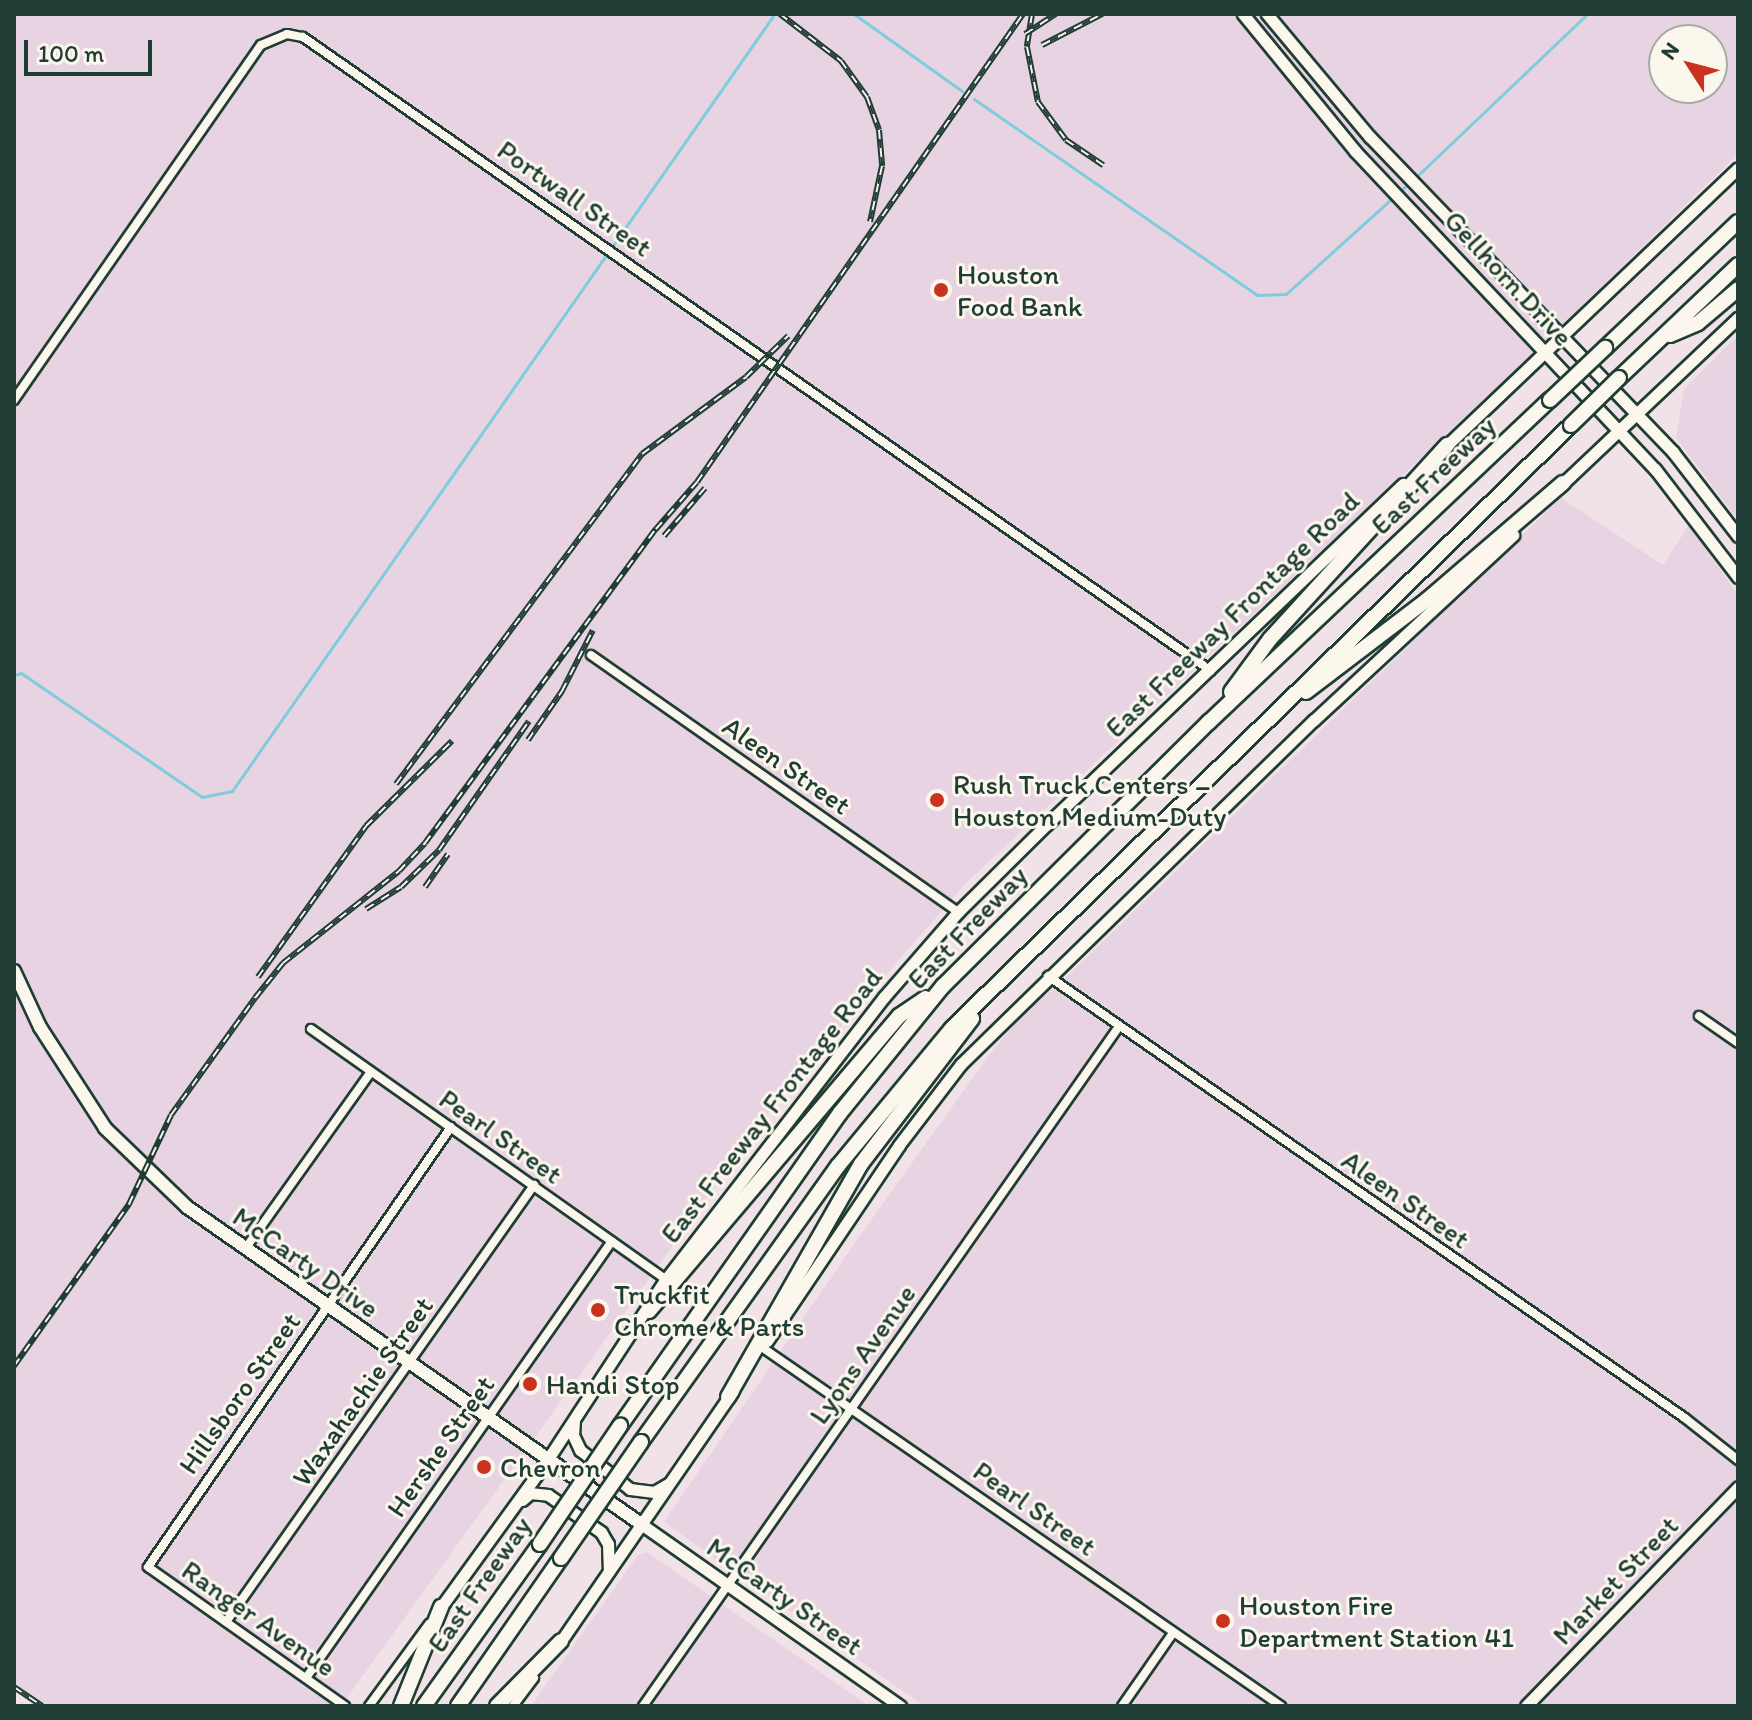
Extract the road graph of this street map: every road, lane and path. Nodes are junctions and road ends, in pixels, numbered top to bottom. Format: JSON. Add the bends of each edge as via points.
{"nodes":[{"id":1,"x":1243,"y":14,"type":"edge"},
{"id":2,"x":1267,"y":14,"type":"edge"},
{"id":3,"x":1319,"y":80,"type":"junction"},
{"id":4,"x":1304,"y":91,"type":"junction"},
{"id":5,"x":1370,"y":137,"type":"junction"},
{"id":6,"x":1355,"y":151,"type":"junction"},
{"id":7,"x":1738,"y":168,"type":"edge"},
{"id":8,"x":1738,"y":219,"type":"edge"},
{"id":9,"x":1463,"y":231,"type":"junction"},
{"id":10,"x":1445,"y":245,"type":"junction"},
{"id":11,"x":1738,"y":265,"type":"edge"},
{"id":12,"x":1738,"y":289,"type":"edge"},
{"id":13,"x":1738,"y":318,"type":"edge"},
{"id":14,"x":1565,"y":334,"type":"junction"},
{"id":15,"x":1659,"y":340,"type":"junction"},
{"id":16,"x":1545,"y":352,"type":"junction"},
{"id":17,"x":14,"y":400,"type":"edge"},
{"id":18,"x":1637,"y":413,"type":"junction"},
{"id":19,"x":1618,"y":429,"type":"junction"},
{"id":20,"x":1447,"y":445,"type":"junction"},
{"id":21,"x":1563,"y":483,"type":"junction"},
{"id":22,"x":1734,"y":531,"type":"edge"},
{"id":23,"x":1711,"y":538,"type":"junction"},
{"id":24,"x":1738,"y":577,"type":"edge"},
{"id":25,"x":591,"y":655,"type":"dead end"},
{"id":26,"x":1211,"y":671,"type":"junction"},
{"id":27,"x":1209,"y":722,"type":"junction"},
{"id":28,"x":1252,"y":734,"type":"junction"},
{"id":29,"x":958,"y":912,"type":"junction"},
{"id":30,"x":1017,"y":961,"type":"junction"},
{"id":31,"x":14,"y":971,"type":"edge"},
{"id":32,"x":1048,"y":976,"type":"junction"},
{"id":33,"x":943,"y":986,"type":"junction"},
{"id":34,"x":1699,"y":1016,"type":"dead end"},
{"id":35,"x":1118,"y":1028,"type":"junction"},
{"id":36,"x":311,"y":1029,"type":"dead end"},
{"id":37,"x":1738,"y":1043,"type":"edge"},
{"id":38,"x":371,"y":1072,"type":"junction"},
{"id":39,"x":451,"y":1127,"type":"junction"},
{"id":40,"x":534,"y":1185,"type":"junction"},
{"id":41,"x":612,"y":1241,"type":"junction"},
{"id":42,"x":245,"y":1249,"type":"junction"},
{"id":43,"x":666,"y":1279,"type":"junction"},
{"id":44,"x":327,"y":1306,"type":"junction"},
{"id":45,"x":649,"y":1311,"type":"junction"},
{"id":46,"x":763,"y":1348,"type":"junction"},
{"id":47,"x":409,"y":1363,"type":"junction"},
{"id":48,"x":728,"y":1397,"type":"junction"},
{"id":49,"x":852,"y":1407,"type":"junction"},
{"id":50,"x":487,"y":1417,"type":"junction"},
{"id":51,"x":574,"y":1420,"type":"junction"},
{"id":52,"x":548,"y":1459,"type":"junction"},
{"id":53,"x":1738,"y":1460,"type":"edge"},
{"id":54,"x":673,"y":1480,"type":"junction"},
{"id":55,"x":1738,"y":1487,"type":"edge"},
{"id":56,"x":512,"y":1507,"type":"junction"},
{"id":57,"x":641,"y":1524,"type":"junction"},
{"id":58,"x":148,"y":1567,"type":"joint"},
{"id":59,"x":609,"y":1572,"type":"junction"},
{"id":60,"x":726,"y":1585,"type":"junction"},
{"id":61,"x":441,"y":1607,"type":"junction"},
{"id":62,"x":226,"y":1622,"type":"junction"},
{"id":63,"x":1173,"y":1633,"type":"junction"},
{"id":64,"x":561,"y":1641,"type":"junction"},
{"id":65,"x":306,"y":1678,"type":"junction"},
{"id":66,"x":345,"y":1706,"type":"edge"},
{"id":67,"x":369,"y":1706,"type":"edge"},
{"id":68,"x":401,"y":1706,"type":"edge"},
{"id":69,"x":424,"y":1706,"type":"edge"},
{"id":70,"x":458,"y":1706,"type":"edge"},
{"id":71,"x":497,"y":1706,"type":"edge"},
{"id":72,"x":513,"y":1706,"type":"edge"},
{"id":73,"x":643,"y":1706,"type":"edge"},
{"id":74,"x":900,"y":1706,"type":"edge"},
{"id":75,"x":1122,"y":1706,"type":"edge"},
{"id":76,"x":1281,"y":1706,"type":"edge"},
{"id":77,"x":1526,"y":1706,"type":"edge"}],
"edges":[{"from":1,"to":4,"type":"main road","name":"Gellhorn Drive"},
{"from":2,"to":3,"type":"main road","name":"Gellhorn Drive"},
{"from":3,"to":4,"type":"main road"},
{"from":3,"to":5,"type":"main road","name":"Gellhorn Drive"},
{"from":4,"to":6,"type":"main road","name":"Gellhorn Drive"},
{"from":5,"to":6,"type":"main road"},
{"from":5,"to":9,"type":"main road","name":"Gellhorn Drive"},
{"from":6,"to":10,"type":"main road","name":"Gellhorn Drive"},
{"from":7,"to":14,"type":"main road","name":"East Freeway Frontage Road"},
{"from":8,"to":27,"type":"highway","name":"East Freeway","bridge":true},
{"from":9,"to":10,"type":"main road"},
{"from":9,"to":14,"type":"main road","name":"Gellhorn Drive"},
{"from":10,"to":16,"type":"main road","name":"Gellhorn Drive"},
{"from":11,"to":15,"type":"highway","name":"East Freeway"},
{"from":12,"to":15,"type":"highway","via":[[1698,323]]},
{"from":13,"to":18,"type":"main road"},
{"from":14,"to":16,"type":"main road","name":"East Freeway Frontage Road"},
{"from":14,"to":18,"type":"main road","name":"Gellhorn Drive"},
{"from":15,"to":28,"type":"highway","name":"East Freeway","bridge":true},
{"from":16,"to":19,"type":"main road","name":"Gellhorn Drive"},
{"from":16,"to":20,"type":"main road","name":"East Freeway Frontage Road"},
{"from":17,"to":26,"type":"street","name":"Portwall Street","via":[[240,73],[274,37],[303,37]]},
{"from":18,"to":19,"type":"main road"},
{"from":18,"to":22,"type":"main road","name":"Gellhorn Drive"},
{"from":19,"to":21,"type":"main road"},
{"from":19,"to":23,"type":"main road","name":"Gellhorn Drive"},
{"from":20,"to":26,"type":"main road","name":"East Freeway Frontage Road"},
{"from":20,"to":27,"type":"highway","via":[[1270,639]]},
{"from":21,"to":28,"type":"highway","via":[[1428,599]]},
{"from":21,"to":32,"type":"main road"},
{"from":22,"to":23,"type":"main road"},
{"from":23,"to":24,"type":"main road","name":"Gellhorn Drive"},
{"from":25,"to":29,"type":"street","name":"Aleen Street"},
{"from":26,"to":29,"type":"main road","name":"East Freeway Frontage Road"},
{"from":27,"to":33,"type":"highway","name":"East Freeway"},
{"from":28,"to":30,"type":"highway","name":"East Freeway"},
{"from":29,"to":43,"type":"main road","name":"East Freeway Frontage Road","via":[[858,1029]]},
{"from":30,"to":48,"type":"highway","via":[[861,1164]]},
{"from":30,"to":70,"type":"highway","name":"East Freeway","bridge":true,"via":[[875,1117],[750,1283]]},
{"from":31,"to":42,"type":"main road","name":"McCarty Drive","via":[[47,1039],[105,1128],[187,1207]]},
{"from":32,"to":35,"type":"street","name":"Aleen Street"},
{"from":32,"to":46,"type":"main road","via":[[938,1092]]},
{"from":33,"to":45,"type":"highway","via":[[899,1016]]},
{"from":33,"to":69,"type":"highway","name":"East Freeway","bridge":true,"via":[[840,1113]]},
{"from":34,"to":37,"type":"street"},
{"from":35,"to":49,"type":"street","name":"Lyons Avenue"},
{"from":35,"to":53,"type":"street","name":"Aleen Street","via":[[1685,1418]]},
{"from":36,"to":38,"type":"street","name":"Pearl Street"},
{"from":38,"to":39,"type":"street","name":"Pearl Street"},
{"from":38,"to":42,"type":"street"},
{"from":39,"to":40,"type":"street","name":"Pearl Street"},
{"from":39,"to":44,"type":"street","name":"Hillsboro Street"},
{"from":40,"to":41,"type":"street","name":"Pearl Street"},
{"from":40,"to":47,"type":"street","name":"Waxahachie Street"},
{"from":41,"to":43,"type":"street","name":"Pearl Street"},
{"from":41,"to":50,"type":"street","name":"Hershe Street"},
{"from":42,"to":44,"type":"main road","name":"McCarty Drive"},
{"from":43,"to":45,"type":"main road","name":"East Freeway Frontage Road"},
{"from":44,"to":47,"type":"main road","name":"McCarty Drive"},
{"from":44,"to":58,"type":"street","name":"Hillsboro Street","via":[[154,1551]]},
{"from":45,"to":51,"type":"main road","name":"East Freeway Frontage Road"},
{"from":46,"to":48,"type":"main road"},
{"from":46,"to":49,"type":"street","name":"Pearl Street"},
{"from":47,"to":50,"type":"main road","name":"McCarty Drive"},
{"from":47,"to":62,"type":"street","name":"Waxahachie Street"},
{"from":48,"to":54,"type":"main road"},
{"from":49,"to":60,"type":"street","name":"Lyons Avenue"},
{"from":49,"to":63,"type":"street","name":"Pearl Street"},
{"from":50,"to":52,"type":"main road","name":"McCarty Drive"},
{"from":50,"to":65,"type":"street","name":"Hershe Street"},
{"from":51,"to":52,"type":"main road","name":"East Freeway Frontage Road"},
{"from":51,"to":54,"type":"main road","via":[[580,1450],[630,1489],[654,1492]]},
{"from":52,"to":56,"type":"main road","name":"East Freeway Frontage Road"},
{"from":52,"to":57,"type":"main road","name":"McCarty Drive"},
{"from":54,"to":57,"type":"main road"},
{"from":55,"to":77,"type":"main road","name":"Market Street"},
{"from":56,"to":59,"type":"main road","via":[[530,1493],[548,1495],[601,1532],[608,1544]]},
{"from":56,"to":61,"type":"main road","name":"East Freeway Frontage Road"},
{"from":57,"to":59,"type":"main road"},
{"from":57,"to":60,"type":"main road","name":"McCarty Street"},
{"from":58,"to":62,"type":"street","name":"Ranger Avenue"},
{"from":59,"to":64,"type":"main road"},
{"from":60,"to":73,"type":"street","name":"Lyons Avenue"},
{"from":60,"to":74,"type":"main road","name":"McCarty Street"},
{"from":61,"to":67,"type":"street","name":"East Freeway Frontage Road"},
{"from":61,"to":68,"type":"highway"},
{"from":62,"to":65,"type":"street","name":"Ranger Avenue"},
{"from":63,"to":75,"type":"street"},
{"from":63,"to":76,"type":"street","name":"Pearl Street"},
{"from":64,"to":71,"type":"highway"},
{"from":64,"to":72,"type":"street"},
{"from":65,"to":66,"type":"street","name":"Ranger Avenue"}]}
